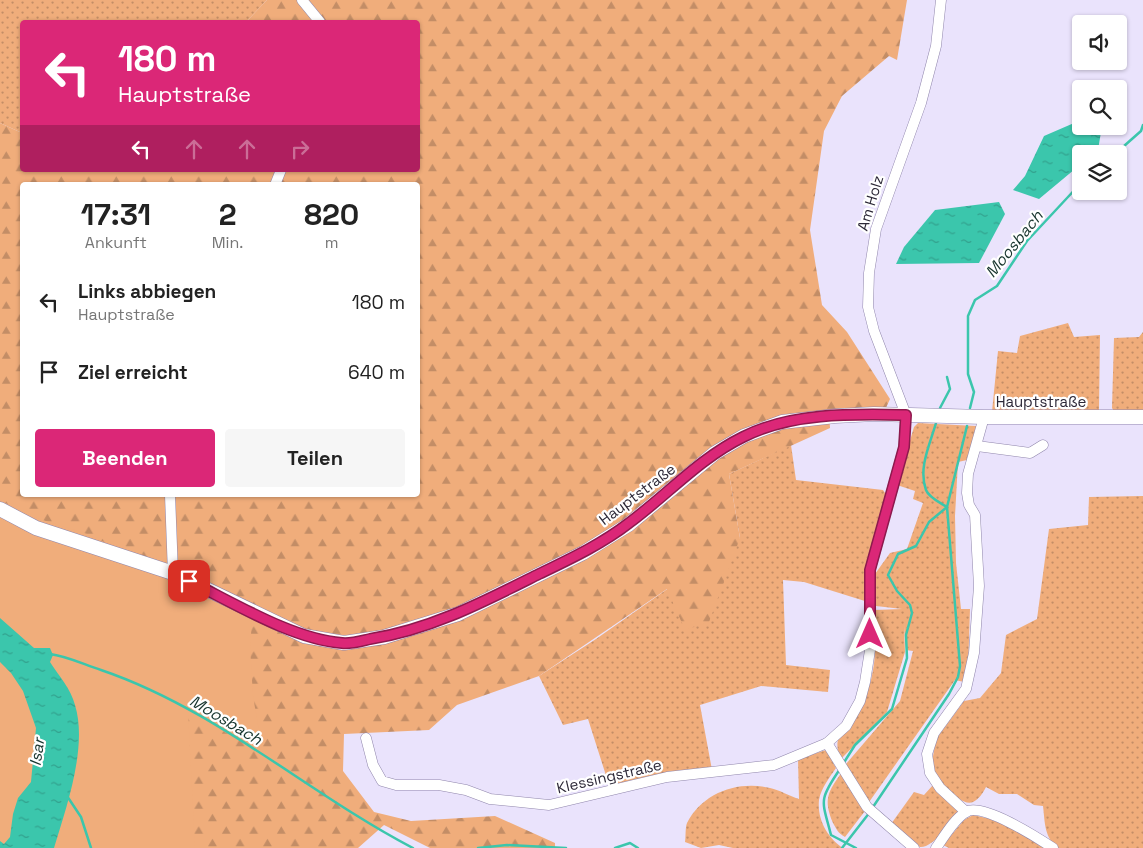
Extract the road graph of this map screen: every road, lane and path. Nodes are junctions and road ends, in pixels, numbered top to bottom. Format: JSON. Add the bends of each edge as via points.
{"nodes":[{"id":1,"x":302,"y":0,"type":"edge"},
{"id":2,"x":941,"y":0,"type":"edge"},
{"id":3,"x":318,"y":20,"type":"edge"},
{"id":4,"x":906,"y":415,"type":"junction"},
{"id":5,"x":1143,"y":416,"type":"edge"},
{"id":6,"x":984,"y":417,"type":"junction"},
{"id":7,"x":1043,"y":445,"type":"dead end"},
{"id":8,"x":977,"y":446,"type":"junction"},
{"id":9,"x":170,"y":497,"type":"edge"},
{"id":10,"x":0,"y":509,"type":"edge"},
{"id":11,"x":173,"y":573,"type":"junction"},
{"id":12,"x":366,"y":738,"type":"dead end"},
{"id":13,"x":828,"y":743,"type":"junction"},
{"id":14,"x":966,"y":812,"type":"junction"},
{"id":15,"x":914,"y":848,"type":"edge"},
{"id":16,"x":936,"y":848,"type":"edge"},
{"id":17,"x":1053,"y":848,"type":"edge"}],
"edges":[{"from":1,"to":3,"type":"street"},
{"from":2,"to":4,"type":"street","name":"Am Holz","via":[[936,46],[921,102],[876,229],[869,273],[868,307],[874,331]]},
{"from":4,"to":6,"type":"main road","name":"Hauptstraße"},
{"from":4,"to":11,"type":"main road","name":"Hauptstraße","via":[[812,418],[782,422],[744,436],[715,453],[628,525],[582,553],[458,614],[384,637],[344,643],[304,636]]},
{"from":4,"to":13,"type":"street","via":[[904,447],[870,570],[870,650],[865,682],[860,701],[846,726]]},
{"from":5,"to":6,"type":"main road","name":"Hauptstraße"},
{"from":6,"to":8,"type":"street"},
{"from":7,"to":8,"type":"street","via":[[1030,453]]},
{"from":8,"to":14,"type":"street","via":[[966,493],[975,515],[979,586],[974,653],[966,689],[934,733],[927,754],[930,773],[940,788]]},
{"from":9,"to":11,"type":"street"},
{"from":10,"to":11,"type":"main road","name":"Hauptstraße","via":[[36,528]]},
{"from":12,"to":13,"type":"street","name":"Klessingstraße","via":[[373,765],[382,781],[396,785],[439,785],[490,799],[549,804],[667,777],[774,765]]},
{"from":13,"to":15,"type":"street","via":[[870,810]]},
{"from":14,"to":16,"type":"street"},
{"from":14,"to":17,"type":"street","via":[[987,812]]}]}
